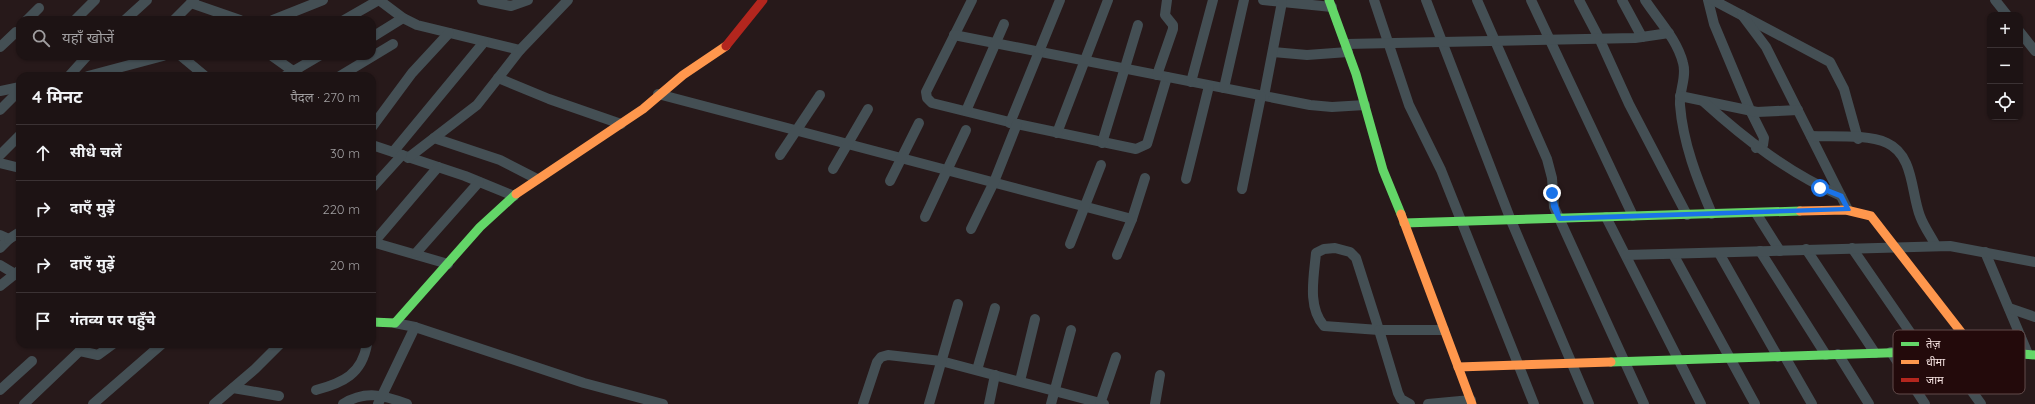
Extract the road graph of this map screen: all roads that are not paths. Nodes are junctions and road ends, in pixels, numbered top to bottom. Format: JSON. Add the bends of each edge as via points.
{"nodes":[{"id":1,"x":96,"y":0,"type":"edge"},
{"id":2,"x":147,"y":0,"type":"edge"},
{"id":3,"x":323,"y":0,"type":"edge"},
{"id":4,"x":379,"y":0,"type":"edge"},
{"id":5,"x":482,"y":0,"type":"edge"},
{"id":6,"x":528,"y":0,"type":"edge"},
{"id":7,"x":568,"y":0,"type":"edge"},
{"id":8,"x":763,"y":0,"type":"edge"},
{"id":9,"x":972,"y":0,"type":"edge"},
{"id":10,"x":1060,"y":0,"type":"edge"},
{"id":11,"x":1108,"y":0,"type":"edge"},
{"id":12,"x":1167,"y":0,"type":"edge"},
{"id":13,"x":1213,"y":0,"type":"edge"},
{"id":14,"x":1244,"y":0,"type":"edge"},
{"id":15,"x":1263,"y":0,"type":"edge"},
{"id":16,"x":1374,"y":0,"type":"edge"},
{"id":17,"x":1426,"y":0,"type":"edge"},
{"id":18,"x":1477,"y":0,"type":"edge"},
{"id":19,"x":1531,"y":0,"type":"edge"},
{"id":20,"x":1579,"y":0,"type":"edge"},
{"id":21,"x":1622,"y":0,"type":"edge"},
{"id":22,"x":1645,"y":0,"type":"edge"},
{"id":23,"x":1708,"y":0,"type":"edge"},
{"id":24,"x":1713,"y":0,"type":"edge"},
{"id":25,"x":1995,"y":0,"type":"edge"},
{"id":26,"x":192,"y":2,"type":"edge"},
{"id":27,"x":1282,"y":2,"type":"junction"},
{"id":28,"x":1330,"y":4,"type":"edge"},
{"id":29,"x":39,"y":8,"type":"dead end"},
{"id":30,"x":2004,"y":12,"type":"edge"},
{"id":31,"x":1742,"y":15,"type":"junction"},
{"id":32,"x":31,"y":16,"type":"edge"},
{"id":33,"x":79,"y":16,"type":"edge"},
{"id":34,"x":129,"y":16,"type":"edge"},
{"id":35,"x":178,"y":16,"type":"edge"},
{"id":36,"x":229,"y":16,"type":"edge"},
{"id":37,"x":283,"y":16,"type":"edge"},
{"id":38,"x":351,"y":16,"type":"edge"},
{"id":39,"x":403,"y":18,"type":"junction"},
{"id":40,"x":1004,"y":24,"type":"dead end"},
{"id":41,"x":1138,"y":25,"type":"dead end"},
{"id":42,"x":16,"y":32,"type":"edge"},
{"id":43,"x":449,"y":33,"type":"junction"},
{"id":44,"x":1669,"y":33,"type":"junction"},
{"id":45,"x":376,"y":35,"type":"edge"},
{"id":46,"x":954,"y":35,"type":"junction"},
{"id":47,"x":2023,"y":36,"type":"edge"},
{"id":48,"x":1642,"y":37,"type":"junction"},
{"id":49,"x":1599,"y":38,"type":"junction"},
{"id":50,"x":1551,"y":40,"type":"junction"},
{"id":51,"x":1495,"y":41,"type":"junction"},
{"id":52,"x":484,"y":42,"type":"junction"},
{"id":53,"x":996,"y":42,"type":"junction"},
{"id":54,"x":1389,"y":43,"type":"junction"},
{"id":55,"x":1442,"y":43,"type":"junction"},
{"id":56,"x":393,"y":44,"type":"dead end"},
{"id":57,"x":1,"y":45,"type":"edge"},
{"id":58,"x":1347,"y":48,"type":"junction"},
{"id":59,"x":520,"y":50,"type":"junction"},
{"id":60,"x":2035,"y":50,"type":"edge"},
{"id":61,"x":1038,"y":51,"type":"junction"},
{"id":62,"x":1272,"y":52,"type":"junction"},
{"id":63,"x":376,"y":54,"type":"edge"},
{"id":64,"x":84,"y":60,"type":"edge"},
{"id":65,"x":138,"y":60,"type":"edge"},
{"id":66,"x":148,"y":60,"type":"edge"},
{"id":67,"x":186,"y":60,"type":"edge"},
{"id":68,"x":277,"y":60,"type":"edge"},
{"id":69,"x":313,"y":60,"type":"edge"},
{"id":70,"x":366,"y":60,"type":"edge"},
{"id":71,"x":1086,"y":61,"type":"junction"},
{"id":72,"x":134,"y":64,"type":"junction"},
{"id":73,"x":1124,"y":69,"type":"junction"},
{"id":74,"x":72,"y":72,"type":"edge"},
{"id":75,"x":103,"y":72,"type":"edge"},
{"id":76,"x":200,"y":72,"type":"edge"},
{"id":77,"x":293,"y":72,"type":"edge"},
{"id":78,"x":298,"y":72,"type":"edge"},
{"id":79,"x":347,"y":72,"type":"edge"},
{"id":80,"x":1157,"y":75,"type":"junction"},
{"id":81,"x":1167,"y":77,"type":"junction"},
{"id":82,"x":498,"y":78,"type":"junction"},
{"id":83,"x":1191,"y":82,"type":"junction"},
{"id":84,"x":1209,"y":86,"type":"junction"},
{"id":85,"x":16,"y":88,"type":"edge"},
{"id":86,"x":1224,"y":88,"type":"junction"},
{"id":87,"x":0,"y":91,"type":"edge"},
{"id":88,"x":16,"y":94,"type":"edge"},
{"id":89,"x":658,"y":94,"type":"junction"},
{"id":90,"x":820,"y":95,"type":"dead end"},
{"id":91,"x":1263,"y":96,"type":"junction"},
{"id":92,"x":1680,"y":96,"type":"junction"},
{"id":93,"x":1704,"y":102,"type":"junction"},
{"id":94,"x":1365,"y":105,"type":"junction"},
{"id":95,"x":868,"y":109,"type":"dead end"},
{"id":96,"x":0,"y":110,"type":"edge"},
{"id":97,"x":1750,"y":110,"type":"junction"},
{"id":98,"x":1798,"y":110,"type":"junction"},
{"id":99,"x":966,"y":112,"type":"junction"},
{"id":100,"x":376,"y":122,"type":"edge"},
{"id":101,"x":920,"y":123,"type":"dead end"},
{"id":102,"x":621,"y":124,"type":"junction"},
{"id":103,"x":1014,"y":124,"type":"junction"},
{"id":104,"x":966,"y":130,"type":"dead end"},
{"id":105,"x":797,"y":131,"type":"junction"},
{"id":106,"x":1056,"y":133,"type":"junction"},
{"id":107,"x":1811,"y":136,"type":"junction"},
{"id":108,"x":434,"y":138,"type":"junction"},
{"id":109,"x":1858,"y":139,"type":"junction"},
{"id":110,"x":16,"y":140,"type":"edge"},
{"id":111,"x":1102,"y":143,"type":"junction"},
{"id":112,"x":848,"y":144,"type":"junction"},
{"id":113,"x":376,"y":146,"type":"edge"},
{"id":114,"x":1756,"y":148,"type":"junction"},
{"id":115,"x":0,"y":155,"type":"edge"},
{"id":116,"x":401,"y":155,"type":"junction"},
{"id":117,"x":780,"y":155,"type":"dead end"},
{"id":118,"x":903,"y":158,"type":"junction"},
{"id":119,"x":0,"y":162,"type":"edge"},
{"id":120,"x":1101,"y":165,"type":"dead end"},
{"id":121,"x":16,"y":167,"type":"edge"},
{"id":122,"x":438,"y":167,"type":"junction"},
{"id":123,"x":833,"y":169,"type":"dead end"},
{"id":124,"x":948,"y":170,"type":"junction"},
{"id":125,"x":1145,"y":178,"type":"dead end"},
{"id":126,"x":538,"y":179,"type":"junction"},
{"id":127,"x":1186,"y":179,"type":"dead end"},
{"id":128,"x":890,"y":181,"type":"dead end"},
{"id":129,"x":479,"y":182,"type":"junction"},
{"id":130,"x":994,"y":182,"type":"junction"},
{"id":131,"x":376,"y":183,"type":"edge"},
{"id":132,"x":1242,"y":189,"type":"dead end"},
{"id":133,"x":514,"y":196,"type":"junction"},
{"id":134,"x":1841,"y":196,"type":"junction"},
{"id":135,"x":1085,"y":207,"type":"junction"},
{"id":136,"x":1848,"y":210,"type":"junction"},
{"id":137,"x":1756,"y":213,"type":"junction"},
{"id":138,"x":1712,"y":214,"type":"junction"},
{"id":139,"x":1687,"y":215,"type":"junction"},
{"id":140,"x":1633,"y":216,"type":"junction"},
{"id":141,"x":925,"y":217,"type":"dead end"},
{"id":142,"x":1606,"y":217,"type":"junction"},
{"id":143,"x":1510,"y":218,"type":"junction"},
{"id":144,"x":1559,"y":218,"type":"junction"},
{"id":145,"x":1132,"y":219,"type":"junction"},
{"id":146,"x":1460,"y":221,"type":"junction"},
{"id":147,"x":1404,"y":223,"type":"junction"},
{"id":148,"x":971,"y":229,"type":"dead end"},
{"id":149,"x":16,"y":233,"type":"edge"},
{"id":150,"x":4,"y":237,"type":"edge"},
{"id":151,"x":376,"y":239,"type":"edge"},
{"id":152,"x":376,"y":243,"type":"edge"},
{"id":153,"x":1070,"y":244,"type":"dead end"},
{"id":154,"x":1894,"y":246,"type":"junction"},
{"id":155,"x":1936,"y":246,"type":"junction"},
{"id":156,"x":0,"y":248,"type":"edge"},
{"id":157,"x":1852,"y":248,"type":"junction"},
{"id":158,"x":1806,"y":250,"type":"junction"},
{"id":159,"x":1760,"y":251,"type":"junction"},
{"id":160,"x":1780,"y":251,"type":"junction"},
{"id":161,"x":1985,"y":252,"type":"junction"},
{"id":162,"x":416,"y":253,"type":"junction"},
{"id":163,"x":1719,"y":253,"type":"junction"},
{"id":164,"x":1673,"y":254,"type":"junction"},
{"id":165,"x":1117,"y":255,"type":"dead end"},
{"id":166,"x":1626,"y":255,"type":"junction"},
{"id":167,"x":2035,"y":262,"type":"edge"},
{"id":168,"x":448,"y":264,"type":"junction"},
{"id":169,"x":0,"y":265,"type":"edge"},
{"id":170,"x":16,"y":272,"type":"edge"},
{"id":171,"x":16,"y":274,"type":"edge"},
{"id":172,"x":0,"y":286,"type":"edge"},
{"id":173,"x":958,"y":304,"type":"dead end"},
{"id":174,"x":996,"y":308,"type":"dead end"},
{"id":175,"x":2009,"y":308,"type":"junction"},
{"id":176,"x":2035,"y":317,"type":"edge"},
{"id":177,"x":1035,"y":319,"type":"dead end"},
{"id":178,"x":376,"y":323,"type":"edge"},
{"id":179,"x":395,"y":323,"type":"junction"},
{"id":180,"x":415,"y":327,"type":"junction"},
{"id":181,"x":1071,"y":330,"type":"dead end"},
{"id":182,"x":1379,"y":330,"type":"junction"},
{"id":183,"x":1444,"y":330,"type":"junction"},
{"id":184,"x":1909,"y":330,"type":"edge"},
{"id":185,"x":1959,"y":330,"type":"edge"},
{"id":186,"x":2020,"y":330,"type":"edge"},
{"id":187,"x":2025,"y":340,"type":"edge"},
{"id":188,"x":82,"y":348,"type":"edge"},
{"id":189,"x":84,"y":348,"type":"edge"},
{"id":190,"x":108,"y":348,"type":"edge"},
{"id":191,"x":157,"y":348,"type":"edge"},
{"id":192,"x":276,"y":348,"type":"edge"},
{"id":193,"x":366,"y":348,"type":"edge"},
{"id":194,"x":1891,"y":352,"type":"joint"},
{"id":195,"x":1875,"y":353,"type":"junction"},
{"id":196,"x":1838,"y":354,"type":"junction"},
{"id":197,"x":2032,"y":354,"type":"edge"},
{"id":198,"x":1826,"y":355,"type":"junction"},
{"id":199,"x":1893,"y":355,"type":"edge"},
{"id":200,"x":1116,"y":357,"type":"dead end"},
{"id":201,"x":1781,"y":357,"type":"junction"},
{"id":202,"x":1729,"y":358,"type":"junction"},
{"id":203,"x":1680,"y":360,"type":"junction"},
{"id":204,"x":32,"y":361,"type":"dead end"},
{"id":205,"x":941,"y":361,"type":"junction"},
{"id":206,"x":1624,"y":362,"type":"junction"},
{"id":207,"x":1571,"y":364,"type":"junction"},
{"id":208,"x":1518,"y":365,"type":"junction"},
{"id":209,"x":1458,"y":367,"type":"junction"},
{"id":210,"x":977,"y":370,"type":"junction"},
{"id":211,"x":995,"y":375,"type":"junction"},
{"id":212,"x":1160,"y":375,"type":"dead end"},
{"id":213,"x":1020,"y":381,"type":"junction"},
{"id":214,"x":233,"y":388,"type":"junction"},
{"id":215,"x":0,"y":390,"type":"edge"},
{"id":216,"x":316,"y":390,"type":"dead end"},
{"id":217,"x":1055,"y":390,"type":"junction"},
{"id":218,"x":1918,"y":394,"type":"edge"},
{"id":219,"x":1974,"y":394,"type":"edge"},
{"id":220,"x":279,"y":396,"type":"dead end"},
{"id":221,"x":380,"y":399,"type":"edge"},
{"id":222,"x":1472,"y":402,"type":"edge"},
{"id":223,"x":24,"y":404,"type":"edge"},
{"id":224,"x":93,"y":404,"type":"edge"},
{"id":225,"x":214,"y":404,"type":"edge"},
{"id":226,"x":343,"y":404,"type":"edge"},
{"id":227,"x":407,"y":404,"type":"edge"},
{"id":228,"x":663,"y":404,"type":"edge"},
{"id":229,"x":863,"y":404,"type":"edge"},
{"id":230,"x":929,"y":404,"type":"edge"},
{"id":231,"x":989,"y":404,"type":"edge"},
{"id":232,"x":1051,"y":404,"type":"edge"},
{"id":233,"x":1101,"y":404,"type":"edge"},
{"id":234,"x":1155,"y":404,"type":"edge"},
{"id":235,"x":1410,"y":404,"type":"edge"},
{"id":236,"x":1428,"y":404,"type":"edge"},
{"id":237,"x":1534,"y":404,"type":"edge"},
{"id":238,"x":1589,"y":404,"type":"edge"},
{"id":239,"x":1644,"y":404,"type":"edge"},
{"id":240,"x":1701,"y":404,"type":"edge"},
{"id":241,"x":1754,"y":404,"type":"edge"},
{"id":242,"x":1812,"y":404,"type":"edge"},
{"id":243,"x":1869,"y":404,"type":"edge"},
{"id":244,"x":1925,"y":404,"type":"edge"},
{"id":245,"x":1981,"y":404,"type":"edge"}],
"edges":[{"from":1,"to":33,"type":"street"},
{"from":2,"to":34,"type":"street"},
{"from":3,"to":37,"type":"street"},
{"from":4,"to":38,"type":"street"},
{"from":4,"to":39,"type":"street"},
{"from":5,"to":6,"type":"street","via":[[509,7]]},
{"from":7,"to":59,"type":"street"},
{"from":8,"to":89,"type":"street","via":[[729,44],[701,61]]},
{"from":9,"to":46,"type":"street"},
{"from":10,"to":61,"type":"street"},
{"from":11,"to":71,"type":"street"},
{"from":12,"to":80,"type":"street","via":[[1165,15],[1173,29]]},
{"from":13,"to":83,"type":"street"},
{"from":14,"to":86,"type":"street"},
{"from":15,"to":27,"type":"street"},
{"from":16,"to":54,"type":"street"},
{"from":17,"to":55,"type":"street"},
{"from":18,"to":51,"type":"street"},
{"from":19,"to":50,"type":"street"},
{"from":20,"to":49,"type":"street"},
{"from":21,"to":48,"type":"street"},
{"from":22,"to":44,"type":"street"},
{"from":23,"to":97,"type":"street","via":[[1714,24]]},
{"from":24,"to":31,"type":"street"},
{"from":25,"to":30,"type":"street"},
{"from":26,"to":35,"type":"street"},
{"from":26,"to":36,"type":"street"},
{"from":27,"to":28,"type":"street"},
{"from":27,"to":62,"type":"street"},
{"from":28,"to":58,"type":"street"},
{"from":29,"to":32,"type":"street"},
{"from":31,"to":98,"type":"street","via":[[1766,47]]},
{"from":31,"to":109,"type":"street","via":[[1830,62],[1839,78]]},
{"from":39,"to":43,"type":"street","via":[[417,25]]},
{"from":39,"to":45,"type":"street"},
{"from":40,"to":53,"type":"street"},
{"from":41,"to":73,"type":"street"},
{"from":42,"to":57,"type":"street"},
{"from":43,"to":52,"type":"street"},
{"from":43,"to":100,"type":"street","via":[[412,73]]},
{"from":44,"to":48,"type":"street"},
{"from":44,"to":92,"type":"street","via":[[1677,44],[1684,64]]},
{"from":46,"to":53,"type":"street"},
{"from":46,"to":99,"type":"street","via":[[926,92],[932,103]]},
{"from":47,"to":60,"type":"street"},
{"from":48,"to":49,"type":"street"},
{"from":49,"to":50,"type":"street"},
{"from":49,"to":139,"type":"street","via":[[1629,104]]},
{"from":50,"to":51,"type":"street"},
{"from":50,"to":140,"type":"street"},
{"from":51,"to":55,"type":"street"},
{"from":51,"to":144,"type":"street","via":[[1547,159],[1552,178],[1553,202]]},
{"from":52,"to":59,"type":"street"},
{"from":52,"to":116,"type":"street"},
{"from":53,"to":61,"type":"street"},
{"from":53,"to":99,"type":"street"},
{"from":54,"to":55,"type":"street"},
{"from":54,"to":58,"type":"street"},
{"from":54,"to":146,"type":"street","via":[[1409,105],[1441,170]]},
{"from":55,"to":143,"type":"street"},
{"from":56,"to":63,"type":"street"},
{"from":58,"to":62,"type":"street","via":[[1307,55]]},
{"from":58,"to":94,"type":"street"},
{"from":59,"to":82,"type":"street"},
{"from":61,"to":71,"type":"street"},
{"from":61,"to":103,"type":"street"},
{"from":62,"to":91,"type":"street"},
{"from":64,"to":74,"type":"street"},
{"from":65,"to":72,"type":"street"},
{"from":66,"to":72,"type":"street"},
{"from":67,"to":76,"type":"street"},
{"from":68,"to":77,"type":"street"},
{"from":69,"to":78,"type":"street"},
{"from":70,"to":79,"type":"street"},
{"from":71,"to":73,"type":"street"},
{"from":71,"to":106,"type":"street"},
{"from":72,"to":75,"type":"street"},
{"from":73,"to":80,"type":"street"},
{"from":73,"to":111,"type":"street"},
{"from":80,"to":81,"type":"street"},
{"from":81,"to":83,"type":"street"},
{"from":81,"to":111,"type":"street","via":[[1147,144],[1129,148]]},
{"from":82,"to":102,"type":"street","via":[[549,100]]},
{"from":82,"to":108,"type":"street","via":[[467,114]]},
{"from":83,"to":84,"type":"street"},
{"from":84,"to":86,"type":"street"},
{"from":84,"to":127,"type":"street"},
{"from":85,"to":87,"type":"street"},
{"from":86,"to":91,"type":"street"},
{"from":88,"to":96,"type":"street"},
{"from":89,"to":102,"type":"street"},
{"from":89,"to":105,"type":"street"},
{"from":90,"to":105,"type":"street"},
{"from":91,"to":94,"type":"street","via":[[1332,107]]},
{"from":91,"to":132,"type":"street"},
{"from":92,"to":93,"type":"street"},
{"from":92,"to":138,"type":"street","via":[[1681,116],[1694,170]]},
{"from":93,"to":97,"type":"street"},
{"from":93,"to":114,"type":"street"},
{"from":94,"to":147,"type":"street","via":[[1383,170]]},
{"from":95,"to":112,"type":"street"},
{"from":97,"to":98,"type":"street"},
{"from":97,"to":114,"type":"street","via":[[1765,142]]},
{"from":98,"to":107,"type":"street"},
{"from":99,"to":103,"type":"street"},
{"from":101,"to":118,"type":"street"},
{"from":102,"to":126,"type":"street"},
{"from":103,"to":106,"type":"street"},
{"from":103,"to":130,"type":"street"},
{"from":104,"to":124,"type":"street"},
{"from":105,"to":112,"type":"street"},
{"from":105,"to":117,"type":"street"},
{"from":106,"to":111,"type":"street"},
{"from":107,"to":109,"type":"street"},
{"from":107,"to":134,"type":"street"},
{"from":108,"to":116,"type":"street"},
{"from":108,"to":126,"type":"street","via":[[498,159]]},
{"from":109,"to":155,"type":"street","via":[[1886,142],[1898,150],[1905,162],[1920,215]]},
{"from":110,"to":115,"type":"street"},
{"from":112,"to":118,"type":"street"},
{"from":112,"to":123,"type":"street"},
{"from":113,"to":116,"type":"street"},
{"from":114,"to":134,"type":"street","via":[[1784,168],[1820,188]]},
{"from":116,"to":122,"type":"street"},
{"from":116,"to":131,"type":"street"},
{"from":118,"to":124,"type":"street"},
{"from":118,"to":128,"type":"street"},
{"from":119,"to":121,"type":"street"},
{"from":120,"to":135,"type":"street"},
{"from":122,"to":129,"type":"street"},
{"from":122,"to":151,"type":"street"},
{"from":124,"to":130,"type":"street"},
{"from":124,"to":141,"type":"street"},
{"from":125,"to":145,"type":"street"},
{"from":126,"to":133,"type":"street"},
{"from":129,"to":133,"type":"street"},
{"from":129,"to":162,"type":"street"},
{"from":130,"to":135,"type":"street"},
{"from":130,"to":148,"type":"street"},
{"from":133,"to":168,"type":"street","via":[[480,226]]},
{"from":134,"to":136,"type":"street"},
{"from":135,"to":145,"type":"street"},
{"from":135,"to":153,"type":"street"},
{"from":136,"to":137,"type":"street"},
{"from":136,"to":154,"type":"street","via":[[1864,212],[1871,216]]},
{"from":137,"to":138,"type":"street"},
{"from":137,"to":160,"type":"street"},
{"from":138,"to":139,"type":"street"},
{"from":139,"to":140,"type":"street"},
{"from":140,"to":142,"type":"street"},
{"from":142,"to":144,"type":"street"},
{"from":142,"to":166,"type":"street"},
{"from":143,"to":144,"type":"street"},
{"from":143,"to":146,"type":"street"},
{"from":143,"to":207,"type":"street"},
{"from":144,"to":206,"type":"street"},
{"from":145,"to":165,"type":"street"},
{"from":146,"to":147,"type":"street"},
{"from":146,"to":208,"type":"street"},
{"from":147,"to":183,"type":"street"},
{"from":149,"to":150,"type":"street"},
{"from":150,"to":156,"type":"street"},
{"from":152,"to":162,"type":"street"},
{"from":154,"to":155,"type":"street"},
{"from":154,"to":157,"type":"street"},
{"from":154,"to":185,"type":"street"},
{"from":155,"to":161,"type":"street","via":[[1961,247]]},
{"from":157,"to":158,"type":"street"},
{"from":157,"to":184,"type":"street"},
{"from":158,"to":160,"type":"street"},
{"from":158,"to":195,"type":"street"},
{"from":159,"to":160,"type":"street"},
{"from":159,"to":163,"type":"street"},
{"from":159,"to":198,"type":"street"},
{"from":161,"to":167,"type":"street"},
{"from":161,"to":175,"type":"street"},
{"from":162,"to":168,"type":"street"},
{"from":163,"to":164,"type":"street"},
{"from":163,"to":201,"type":"street"},
{"from":164,"to":166,"type":"street"},
{"from":164,"to":202,"type":"street"},
{"from":166,"to":203,"type":"street"},
{"from":168,"to":179,"type":"street"},
{"from":169,"to":170,"type":"street"},
{"from":171,"to":172,"type":"street"},
{"from":173,"to":205,"type":"street"},
{"from":174,"to":210,"type":"street"},
{"from":175,"to":176,"type":"street"},
{"from":175,"to":186,"type":"street"},
{"from":177,"to":213,"type":"street"},
{"from":178,"to":179,"type":"street"},
{"from":179,"to":180,"type":"street"},
{"from":180,"to":221,"type":"street"},
{"from":180,"to":228,"type":"street","via":[[577,381]]},
{"from":181,"to":217,"type":"street"},
{"from":182,"to":182,"type":"street","via":[[1332,328],[1320,323],[1315,309],[1314,287],[1316,253],[1319,250],[1333,248],[1354,254]]},
{"from":182,"to":183,"type":"street"},
{"from":182,"to":235,"type":"street","via":[[1398,394]]},
{"from":183,"to":209,"type":"street"},
{"from":187,"to":197,"type":"street"},
{"from":188,"to":223,"type":"street"},
{"from":189,"to":190,"type":"street","via":[[93,356],[98,356]]},
{"from":191,"to":224,"type":"street"},
{"from":192,"to":214,"type":"street"},
{"from":193,"to":216,"type":"street","via":[[365,357],[348,378],[337,385]]},
{"from":194,"to":195,"type":"street"},
{"from":194,"to":199,"type":"street"},
{"from":195,"to":196,"type":"street"},
{"from":196,"to":198,"type":"street"},
{"from":196,"to":243,"type":"street"},
{"from":198,"to":201,"type":"street"},
{"from":200,"to":233,"type":"street"},
{"from":201,"to":202,"type":"street"},
{"from":201,"to":242,"type":"street"},
{"from":202,"to":203,"type":"street"},
{"from":202,"to":241,"type":"street"},
{"from":203,"to":206,"type":"street"},
{"from":203,"to":240,"type":"street"},
{"from":204,"to":215,"type":"street"},
{"from":205,"to":210,"type":"street"},
{"from":205,"to":229,"type":"street","via":[[901,355],[881,357]]},
{"from":205,"to":230,"type":"street"},
{"from":206,"to":207,"type":"street"},
{"from":206,"to":239,"type":"street"},
{"from":207,"to":208,"type":"street"},
{"from":207,"to":238,"type":"street"},
{"from":208,"to":209,"type":"street"},
{"from":208,"to":237,"type":"street"},
{"from":209,"to":222,"type":"street"},
{"from":210,"to":211,"type":"street"},
{"from":211,"to":213,"type":"street"},
{"from":211,"to":231,"type":"street"},
{"from":212,"to":234,"type":"street"},
{"from":213,"to":217,"type":"street"},
{"from":214,"to":220,"type":"street"},
{"from":214,"to":225,"type":"street"},
{"from":217,"to":232,"type":"street"},
{"from":217,"to":233,"type":"street"},
{"from":218,"to":244,"type":"street"},
{"from":219,"to":245,"type":"street"},
{"from":221,"to":226,"type":"street","via":[[360,395]]},
{"from":221,"to":227,"type":"street"},
{"from":222,"to":236,"type":"street"}]}
